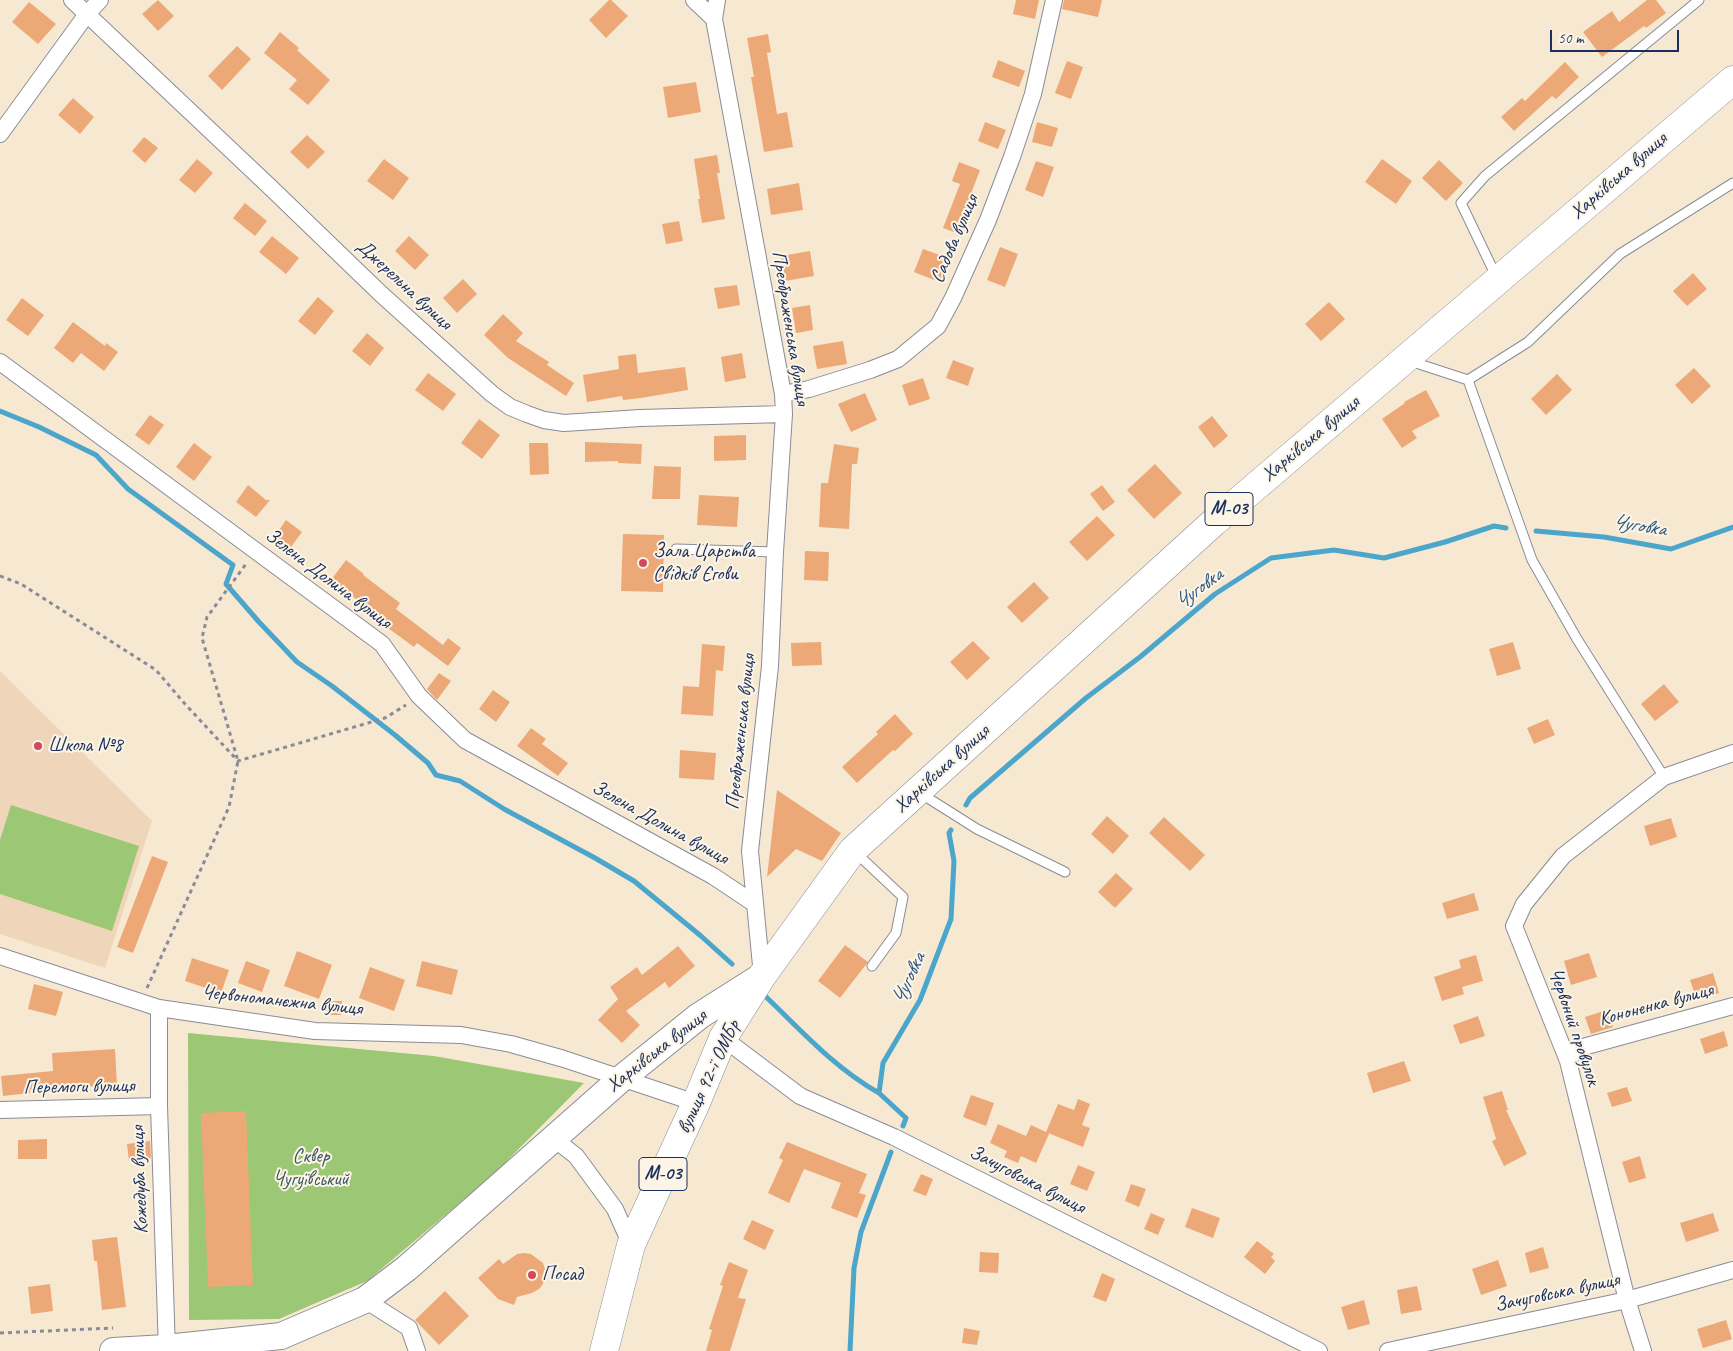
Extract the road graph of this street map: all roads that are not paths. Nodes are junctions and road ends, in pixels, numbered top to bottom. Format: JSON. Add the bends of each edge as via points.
{"nodes":[{"id":1,"x":72,"y":0,"type":"edge"},
{"id":2,"x":100,"y":0,"type":"edge"},
{"id":3,"x":694,"y":0,"type":"edge"},
{"id":4,"x":717,"y":0,"type":"edge"},
{"id":5,"x":1054,"y":0,"type":"edge"},
{"id":6,"x":1699,"y":0,"type":"edge"},
{"id":7,"x":87,"y":14,"type":"junction"},
{"id":8,"x":714,"y":19,"type":"junction"},
{"id":9,"x":1733,"y":80,"type":"edge"},
{"id":10,"x":0,"y":134,"type":"edge"},
{"id":11,"x":1733,"y":183,"type":"edge"},
{"id":12,"x":1498,"y":279,"type":"junction"},
{"id":13,"x":1405,"y":359,"type":"junction"},
{"id":14,"x":0,"y":362,"type":"edge"},
{"id":15,"x":1468,"y":380,"type":"junction"},
{"id":16,"x":783,"y":394,"type":"junction"},
{"id":17,"x":784,"y":414,"type":"junction"},
{"id":18,"x":676,"y":549,"type":"dead end"},
{"id":19,"x":775,"y":552,"type":"junction"},
{"id":20,"x":1733,"y":753,"type":"edge"},
{"id":21,"x":1664,"y":777,"type":"junction"},
{"id":22,"x":918,"y":792,"type":"junction"},
{"id":23,"x":853,"y":850,"type":"junction"},
{"id":24,"x":1065,"y":872,"type":"dead end"},
{"id":25,"x":755,"y":904,"type":"junction"},
{"id":26,"x":0,"y":956,"type":"edge"},
{"id":27,"x":872,"y":966,"type":"dead end"},
{"id":28,"x":762,"y":976,"type":"junction"},
{"id":29,"x":1733,"y":1006,"type":"edge"},
{"id":30,"x":159,"y":1008,"type":"junction"},
{"id":31,"x":723,"y":1038,"type":"junction"},
{"id":32,"x":1568,"y":1061,"type":"junction"},
{"id":33,"x":622,"y":1078,"type":"junction"},
{"id":34,"x":696,"y":1103,"type":"junction"},
{"id":35,"x":159,"y":1106,"type":"junction"},
{"id":36,"x":0,"y":1110,"type":"edge"},
{"id":37,"x":553,"y":1138,"type":"junction"},
{"id":38,"x":631,"y":1244,"type":"junction"},
{"id":39,"x":1733,"y":1270,"type":"edge"},
{"id":40,"x":365,"y":1300,"type":"junction"},
{"id":41,"x":1627,"y":1300,"type":"junction"},
{"id":42,"x":115,"y":1339,"type":"edge"},
{"id":43,"x":167,"y":1349,"type":"edge"},
{"id":44,"x":417,"y":1351,"type":"edge"},
{"id":45,"x":604,"y":1351,"type":"edge"},
{"id":46,"x":1319,"y":1351,"type":"edge"},
{"id":47,"x":1388,"y":1351,"type":"edge"},
{"id":48,"x":1642,"y":1351,"type":"edge"}],
"edges":[{"from":1,"to":7,"type":"street","name":"Джерельна вулиця"},
{"from":2,"to":7,"type":"street"},
{"from":3,"to":8,"type":"street"},
{"from":4,"to":8,"type":"street","name":"Преображенська вулиця"},
{"from":5,"to":16,"type":"street","name":"Садова вулиця","via":[[1033,94],[1012,157],[980,237],[938,326],[898,359],[809,390]]},
{"from":6,"to":12,"type":"lane","via":[[1485,176],[1461,203]]},
{"from":7,"to":10,"type":"street"},
{"from":7,"to":17,"type":"street","name":"Джерельна вулиця","via":[[381,294],[510,407],[544,420],[564,423]]},
{"from":8,"to":16,"type":"street","name":"Преображенська вулиця"},
{"from":9,"to":12,"type":"highway","name":"Харківська вулиця","number":"М-03"},
{"from":11,"to":15,"type":"lane","via":[[1620,254],[1528,342]]},
{"from":12,"to":13,"type":"highway","name":"Харківська вулиця","number":"М-03"},
{"from":13,"to":15,"type":"lane"},
{"from":13,"to":22,"type":"highway","name":"Харківська вулиця","number":"М-03","via":[[1214,522]]},
{"from":14,"to":25,"type":"street","name":"Зелена Долина вулиця","via":[[382,644],[419,696],[465,740],[713,876]]},
{"from":15,"to":21,"type":"lane","via":[[1532,560],[1577,640]]},
{"from":16,"to":17,"type":"street","name":"Преображенська вулиця"},
{"from":17,"to":19,"type":"street","name":"Преображенська вулиця"},
{"from":18,"to":19,"type":"lane"},
{"from":19,"to":25,"type":"street","name":"Преображенська вулиця","via":[[770,666],[750,851]]},
{"from":20,"to":21,"type":"street","name":"Червоний провулок"},
{"from":21,"to":32,"type":"street","name":"Червоний провулок","via":[[1563,856],[1524,904],[1514,926]]},
{"from":22,"to":23,"type":"highway","name":"Харківська вулиця","number":"М-03"},
{"from":22,"to":24,"type":"lane","via":[[977,829]]},
{"from":23,"to":27,"type":"lane","via":[[903,897],[896,933]]},
{"from":23,"to":28,"type":"highway","name":"Харківська вулиця","number":"М-03"},
{"from":25,"to":28,"type":"street","name":"Преображенська вулиця"},
{"from":26,"to":30,"type":"street","name":"Червономанєжна вулиця"},
{"from":28,"to":31,"type":"highway","name":"вулиця 92-ї ОМБр","number":"М-03"},
{"from":28,"to":33,"type":"main road","name":"Харківська вулиця","via":[[699,1016]]},
{"from":29,"to":32,"type":"street","name":"Кононенка вулиця","via":[[1583,1047],[1574,1051]]},
{"from":30,"to":33,"type":"street","name":"Червономанєжна вулиця","via":[[315,1031],[461,1035],[511,1044]]},
{"from":30,"to":35,"type":"street","name":"Кожедуба вулиця"},
{"from":31,"to":34,"type":"highway","name":"вулиця 92-ї ОМБр","number":"М-03"},
{"from":31,"to":46,"type":"street","name":"Зачуговська вулиця","via":[[800,1096],[894,1137]]},
{"from":32,"to":41,"type":"street","name":"Червоний провулок"},
{"from":33,"to":34,"type":"street","name":"Червономанєжна вулиця"},
{"from":33,"to":37,"type":"main road","name":"Харківська вулиця"},
{"from":34,"to":38,"type":"highway","name":"вулиця 92-ї ОМБр","number":"М-03"},
{"from":35,"to":36,"type":"street","name":"Перемоги вулиця"},
{"from":35,"to":43,"type":"street","name":"Кожедуба вулиця"},
{"from":37,"to":38,"type":"street","via":[[576,1156],[610,1201]]},
{"from":37,"to":40,"type":"main road","name":"Харківська вулиця","via":[[407,1268]]},
{"from":38,"to":45,"type":"highway","name":"вулиця 92-ї ОМБр","number":"М-03"},
{"from":39,"to":41,"type":"street","name":"Зачуговська вулиця"},
{"from":40,"to":43,"type":"main road","name":"Харківська вулиця","via":[[281,1336]]},
{"from":40,"to":44,"type":"street","via":[[409,1328]]},
{"from":41,"to":47,"type":"street","name":"Зачуговська вулиця"},
{"from":41,"to":48,"type":"street","name":"Червоний провулок"},
{"from":42,"to":43,"type":"main road","name":"Харківська вулиця"}]}
